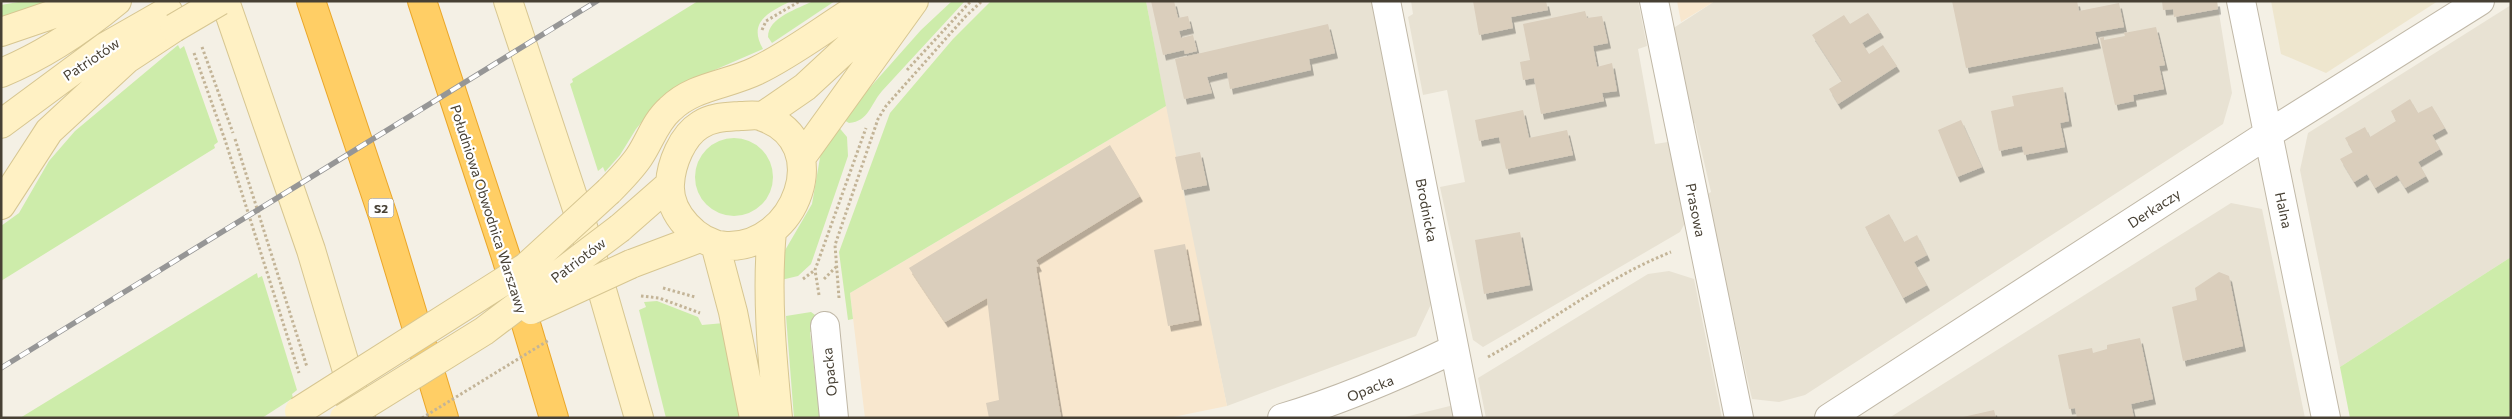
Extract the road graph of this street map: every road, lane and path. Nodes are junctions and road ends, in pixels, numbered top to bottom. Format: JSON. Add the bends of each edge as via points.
{"nodes":[{"id":1,"x":92,"y":1,"type":"edge"},
{"id":2,"x":117,"y":1,"type":"edge"},
{"id":3,"x":220,"y":1,"type":"edge"},
{"id":4,"x":225,"y":1,"type":"edge"},
{"id":5,"x":311,"y":1,"type":"edge"},
{"id":6,"x":422,"y":1,"type":"edge"},
{"id":7,"x":508,"y":1,"type":"edge"},
{"id":8,"x":869,"y":1,"type":"edge"},
{"id":9,"x":898,"y":1,"type":"edge"},
{"id":10,"x":914,"y":1,"type":"edge"},
{"id":11,"x":971,"y":1,"type":"edge"},
{"id":12,"x":982,"y":1,"type":"edge"},
{"id":13,"x":1386,"y":1,"type":"edge"},
{"id":14,"x":1654,"y":1,"type":"edge"},
{"id":15,"x":2241,"y":1,"type":"edge"},
{"id":16,"x":2480,"y":1,"type":"edge"},
{"id":17,"x":179,"y":21,"type":"edge"},
{"id":18,"x":1,"y":32,"type":"edge"},
{"id":19,"x":200,"y":40,"type":"dead end"},
{"id":20,"x":1,"y":73,"type":"edge"},
{"id":21,"x":900,"y":78,"type":"dead end"},
{"id":22,"x":763,"y":116,"type":"junction"},
{"id":23,"x":868,"y":121,"type":"dead end"},
{"id":24,"x":1,"y":124,"type":"edge"},
{"id":25,"x":2268,"y":134,"type":"junction"},
{"id":26,"x":801,"y":158,"type":"junction"},
{"id":27,"x":669,"y":185,"type":"junction"},
{"id":28,"x":1,"y":205,"type":"edge"},
{"id":29,"x":772,"y":231,"type":"junction"},
{"id":30,"x":1702,"y":240,"type":"junction"},
{"id":31,"x":708,"y":241,"type":"junction"},
{"id":32,"x":836,"y":267,"type":"junction"},
{"id":33,"x":815,"y":270,"type":"dead end"},
{"id":34,"x":824,"y":279,"type":"dead end"},
{"id":35,"x":656,"y":286,"type":"dead end"},
{"id":36,"x":699,"y":298,"type":"dead end"},
{"id":37,"x":632,"y":300,"type":"dead end"},
{"id":38,"x":840,"y":303,"type":"dead end"},
{"id":39,"x":708,"y":316,"type":"dead end"},
{"id":40,"x":825,"y":326,"type":"dead end"},
{"id":41,"x":484,"y":331,"type":"junction"},
{"id":42,"x":553,"y":338,"type":"dead end"},
{"id":43,"x":1456,"y":358,"type":"junction"},
{"id":44,"x":308,"y":372,"type":"dead end"},
{"id":45,"x":299,"y":375,"type":"dead end"},
{"id":46,"x":293,"y":414,"type":"edge"},
{"id":47,"x":344,"y":418,"type":"edge"},
{"id":48,"x":361,"y":418,"type":"edge"},
{"id":49,"x":422,"y":418,"type":"edge"},
{"id":50,"x":444,"y":418,"type":"edge"},
{"id":51,"x":554,"y":418,"type":"edge"},
{"id":52,"x":639,"y":418,"type":"edge"},
{"id":53,"x":754,"y":418,"type":"edge"},
{"id":54,"x":778,"y":418,"type":"edge"},
{"id":55,"x":834,"y":418,"type":"edge"},
{"id":56,"x":1282,"y":418,"type":"edge"},
{"id":57,"x":1468,"y":418,"type":"edge"},
{"id":58,"x":1739,"y":418,"type":"edge"},
{"id":59,"x":1829,"y":418,"type":"edge"},
{"id":60,"x":2326,"y":418,"type":"edge"}],
"edges":[{"from":1,"to":18,"type":"main road"},
{"from":2,"to":20,"type":"main road","via":[[93,21]]},
{"from":3,"to":17,"type":"main road","bridge":true},
{"from":4,"to":48,"type":"main road","via":[[311,250]]},
{"from":5,"to":50,"type":"highway","number":"S2","via":[[384,216]]},
{"from":6,"to":51,"type":"highway","name":"Południowa Obwodnica Warszawy","via":[[503,247]]},
{"from":7,"to":52,"type":"main road","via":[[589,245]]},
{"from":8,"to":46,"type":"main road","bridge":true,"via":[[756,71],[682,99],[654,129],[626,174],[526,267]]},
{"from":9,"to":22,"type":"main road","via":[[805,86]]},
{"from":10,"to":26,"type":"main road"},
{"from":11,"to":21,"type":"path"},
{"from":12,"to":32,"type":"path","via":[[886,106],[878,119],[835,245]]},
{"from":13,"to":43,"type":"street","name":"Brodnicka"},
{"from":14,"to":30,"type":"street","name":"Prasowa"},
{"from":15,"to":25,"type":"street","name":"Halna"},
{"from":16,"to":25,"type":"street","name":"Derkaczy"},
{"from":17,"to":24,"type":"main road","name":"Patriotów","via":[[105,47]]},
{"from":17,"to":28,"type":"main road","via":[[128,59],[49,131]]},
{"from":17,"to":45,"type":"path","via":[[228,149]]},
{"from":19,"to":44,"type":"path","via":[[235,138]]},
{"from":22,"to":26,"type":"main road","via":[[785,131]]},
{"from":22,"to":27,"type":"main road","via":[[721,117],[700,125],[685,140]]},
{"from":23,"to":33,"type":"path"},
{"from":25,"to":59,"type":"street","name":"Derkaczy"},
{"from":25,"to":60,"type":"street","name":"Halna"},
{"from":26,"to":29,"type":"main road","via":[[798,198]]},
{"from":27,"to":31,"type":"main road","via":[[675,207],[684,222]]},
{"from":27,"to":41,"type":"main road","name":"Patriotów","bridge":true,"via":[[620,228]]},
{"from":29,"to":31,"type":"main road","via":[[758,241],[727,246]]},
{"from":29,"to":54,"type":"main road","via":[[770,307]]},
{"from":30,"to":43,"type":"path","via":[[1655,258],[1577,301],[1486,358]]},
{"from":30,"to":58,"type":"street","name":"Prasowa"},
{"from":31,"to":41,"type":"main road","name":"Patriotów","bridge":true,"via":[[631,264]]},
{"from":31,"to":53,"type":"main road","via":[[734,320]]},
{"from":32,"to":34,"type":"path"},
{"from":32,"to":38,"type":"path"},
{"from":35,"to":36,"type":"path"},
{"from":37,"to":39,"type":"path","via":[[641,296],[658,298]]},
{"from":40,"to":55,"type":"street","name":"Opacka"},
{"from":41,"to":47,"type":"main road","name":"Patriotów","bridge":true},
{"from":42,"to":49,"type":"path","bridge":true},
{"from":43,"to":56,"type":"street","name":"Opacka"},
{"from":43,"to":57,"type":"street","name":"Brodnicka"}]}
